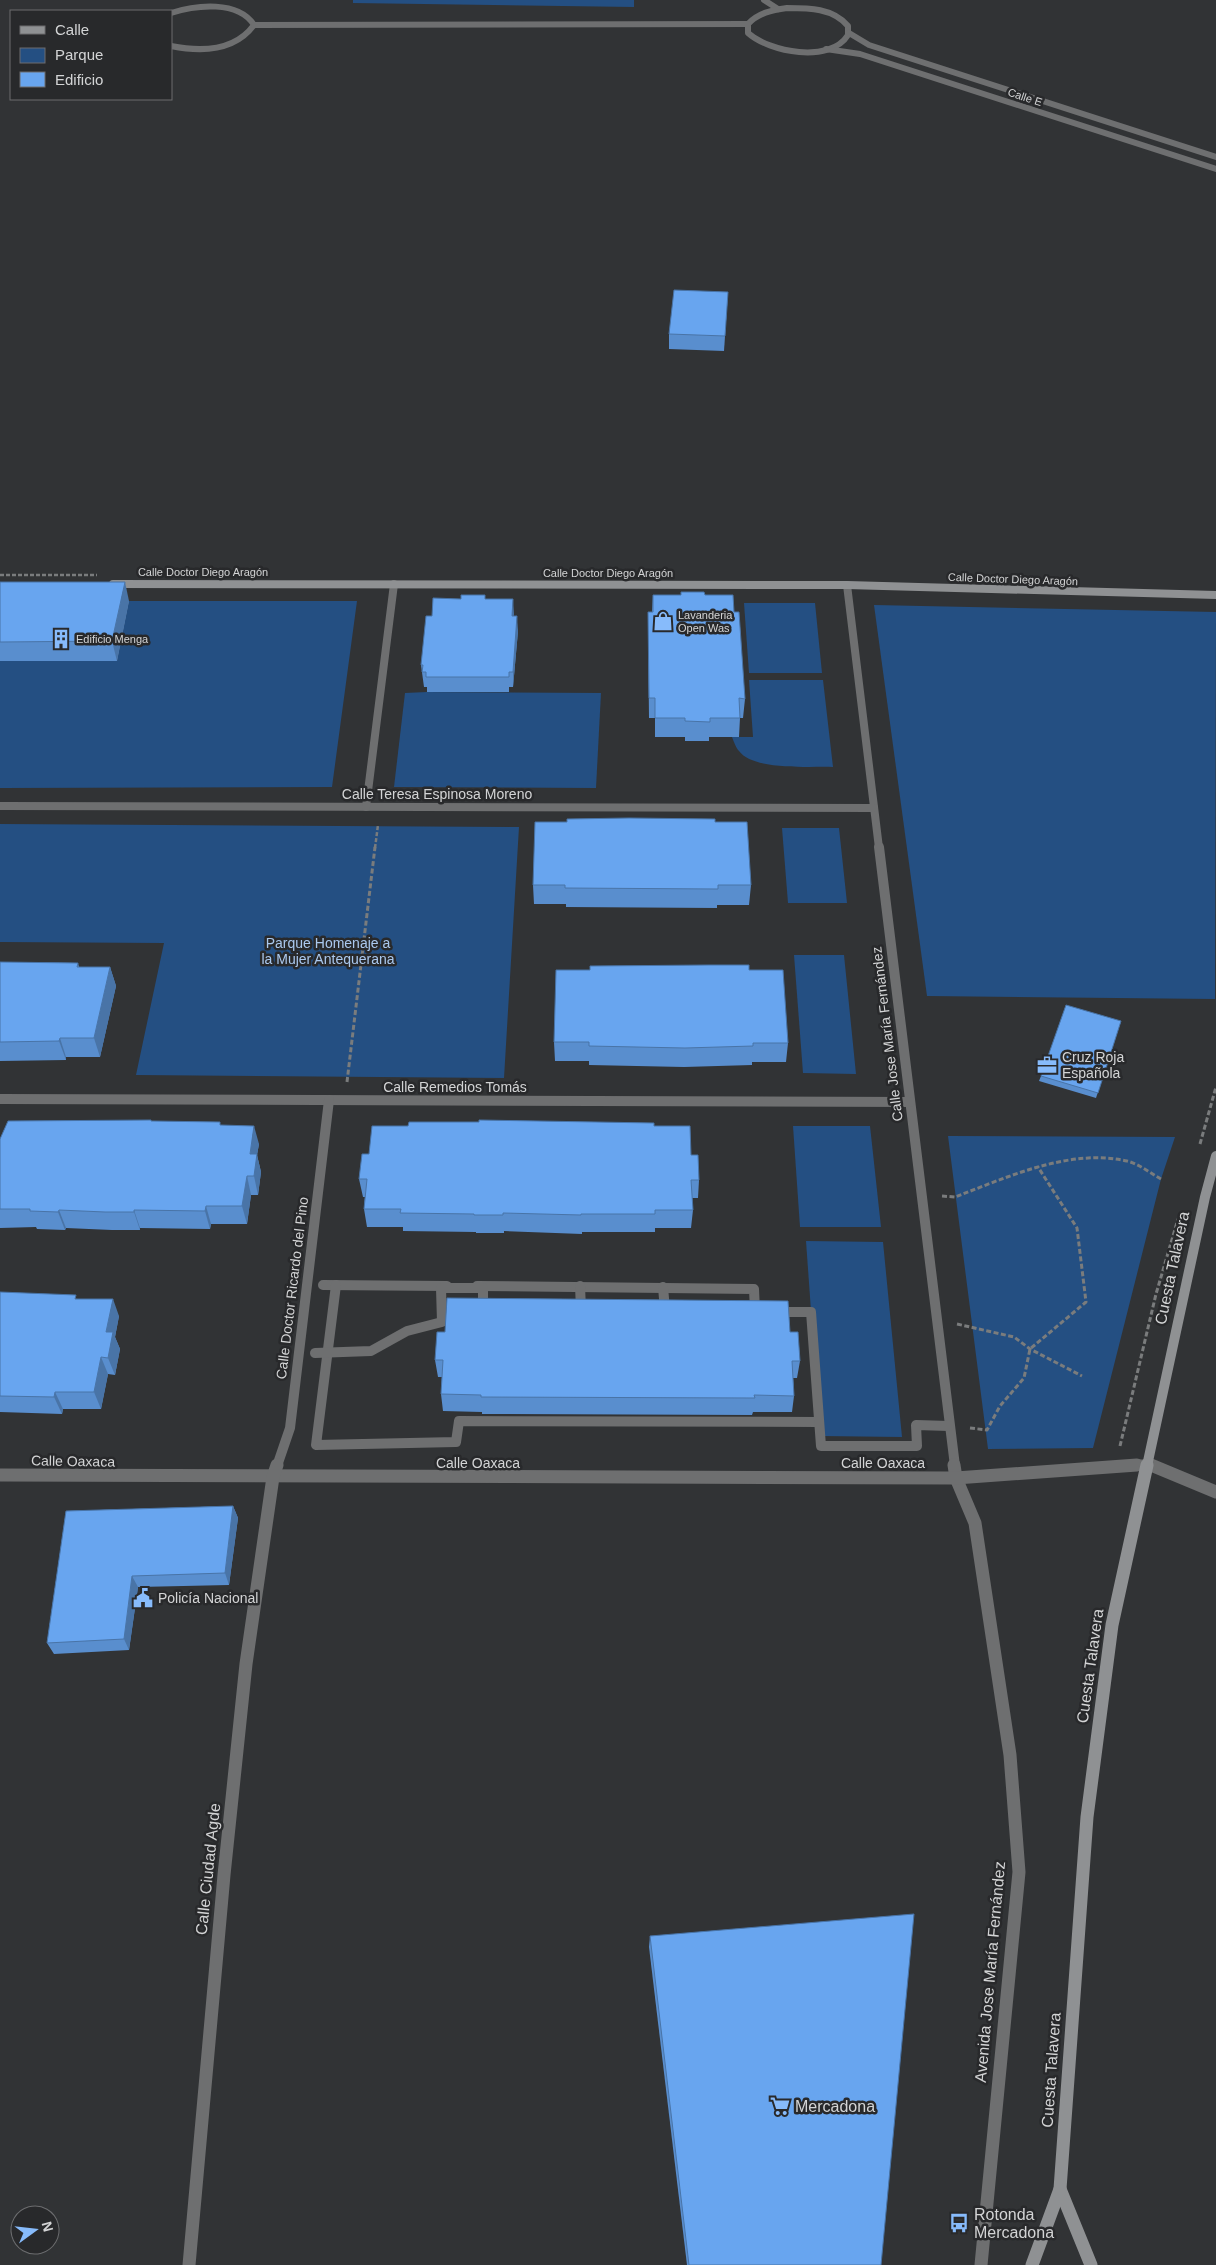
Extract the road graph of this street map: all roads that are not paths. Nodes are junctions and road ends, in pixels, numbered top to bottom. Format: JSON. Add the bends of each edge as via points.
{"nodes":[{"id":1,"x":764,"y":0,"type":"edge"},
{"id":2,"x":778,"y":9,"type":"junction"},
{"id":3,"x":172,"y":13,"type":"edge"},
{"id":4,"x":748,"y":24,"type":"junction"},
{"id":5,"x":254,"y":26,"type":"junction"},
{"id":6,"x":849,"y":33,"type":"junction"},
{"id":7,"x":172,"y":46,"type":"edge"},
{"id":8,"x":826,"y":49,"type":"junction"},
{"id":9,"x":1216,"y":157,"type":"edge"},
{"id":10,"x":1216,"y":169,"type":"edge"},
{"id":11,"x":108,"y":584,"type":"edge"},
{"id":12,"x":394,"y":584,"type":"junction"},
{"id":13,"x":846,"y":586,"type":"junction"},
{"id":14,"x":1216,"y":595,"type":"edge"},
{"id":15,"x":0,"y":806,"type":"edge"},
{"id":16,"x":366,"y":807,"type":"junction"},
{"id":17,"x":874,"y":808,"type":"junction"},
{"id":18,"x":0,"y":1099,"type":"edge"},
{"id":19,"x":329,"y":1100,"type":"junction"},
{"id":20,"x":910,"y":1102,"type":"junction"},
{"id":21,"x":1216,"y":1156,"type":"edge"},
{"id":22,"x":323,"y":1285,"type":"dead end"},
{"id":23,"x":336,"y":1285,"type":"junction"},
{"id":24,"x":580,"y":1286,"type":"junction"},
{"id":25,"x":663,"y":1287,"type":"junction"},
{"id":26,"x":503,"y":1308,"type":"edge"},
{"id":27,"x":581,"y":1309,"type":"edge"},
{"id":28,"x":664,"y":1310,"type":"edge"},
{"id":29,"x":315,"y":1353,"type":"dead end"},
{"id":30,"x":328,"y":1353,"type":"junction"},
{"id":31,"x":819,"y":1422,"type":"junction"},
{"id":32,"x":949,"y":1426,"type":"junction"},
{"id":33,"x":1149,"y":1464,"type":"junction"},
{"id":34,"x":0,"y":1475,"type":"edge"},
{"id":35,"x":273,"y":1478,"type":"junction"},
{"id":36,"x":956,"y":1478,"type":"junction"},
{"id":37,"x":1215,"y":1489,"type":"edge"},
{"id":38,"x":1060,"y":2189,"type":"junction"},
{"id":39,"x":189,"y":2265,"type":"edge"},
{"id":40,"x":982,"y":2265,"type":"edge"},
{"id":41,"x":1032,"y":2265,"type":"edge"},
{"id":42,"x":1091,"y":2265,"type":"edge"}],
"edges":[{"from":1,"to":2,"type":"street"},
{"from":2,"to":4,"type":"street","via":[[756,17]]},
{"from":2,"to":6,"type":"street","name":"Calle E","via":[[824,11],[844,21]]},
{"from":3,"to":5,"type":"street","via":[[220,6],[246,13]]},
{"from":4,"to":5,"type":"street"},
{"from":4,"to":8,"type":"street","name":"Calle E","via":[[751,37],[770,47],[798,51]]},
{"from":5,"to":7,"type":"street","via":[[242,40],[228,45],[194,49]]},
{"from":6,"to":8,"type":"street","via":[[841,43]]},
{"from":6,"to":9,"type":"street","name":"Calle E","via":[[869,45]]},
{"from":8,"to":10,"type":"street","name":"Calle E","via":[[860,54]]},
{"from":11,"to":12,"type":"street","name":"Calle Doctor Diego Aragón"},
{"from":12,"to":13,"type":"street","name":"Calle Doctor Diego Aragón"},
{"from":12,"to":16,"type":"street"},
{"from":13,"to":14,"type":"street","name":"Calle Doctor Diego Aragón"},
{"from":13,"to":17,"type":"street","name":"Calle Jose María Fernández"},
{"from":15,"to":16,"type":"street","name":"Calle Teresa Espinosa Moreno"},
{"from":16,"to":17,"type":"street","name":"Calle Teresa Espinosa Moreno"},
{"from":17,"to":20,"type":"street","name":"Calle Jose María Fernández"},
{"from":18,"to":19,"type":"street","name":"Calle Remedios Tomás"},
{"from":19,"to":20,"type":"street","name":"Calle Remedios Tomás"},
{"from":19,"to":35,"type":"street","name":"Calle Doctor Ricardo del Pino","via":[[290,1428]]},
{"from":20,"to":32,"type":"street","name":"Calle Jose María Fernández"},
{"from":21,"to":33,"type":"street","name":"Cuesta Talavera"},
{"from":22,"to":23,"type":"street"},
{"from":23,"to":24,"type":"street"},
{"from":23,"to":30,"type":"street"},
{"from":24,"to":25,"type":"street"},
{"from":24,"to":27,"type":"street"},
{"from":25,"to":28,"type":"street"},
{"from":25,"to":31,"type":"street","via":[[754,1289],[750,1311],[811,1312]]},
{"from":26,"to":30,"type":"street","via":[[483,1308],[482,1288],[441,1288],[442,1322],[407,1331],[370,1352]]},
{"from":29,"to":30,"type":"street"},
{"from":30,"to":31,"type":"street","via":[[316,1445],[456,1442],[459,1421]]},
{"from":31,"to":32,"type":"street","via":[[821,1446],[918,1446],[916,1426]]},
{"from":32,"to":36,"type":"street","name":"Calle Jose María Fernández"},
{"from":33,"to":36,"type":"street","name":"Calle Oaxaca"},
{"from":33,"to":37,"type":"street"},
{"from":33,"to":38,"type":"street","name":"Cuesta Talavera","via":[[1112,1625],[1087,1817]]},
{"from":34,"to":35,"type":"street","name":"Calle Oaxaca"},
{"from":35,"to":36,"type":"street","name":"Calle Oaxaca"},
{"from":35,"to":39,"type":"street","name":"Calle Ciudad Agde","via":[[246,1664]]},
{"from":36,"to":40,"type":"street","name":"Avenida Jose María Fernández","via":[[975,1523],[1010,1755],[1019,1872]]},
{"from":38,"to":41,"type":"street","name":"Cuesta Talavera"},
{"from":38,"to":42,"type":"street","name":"Cuesta Talavera"}]}
